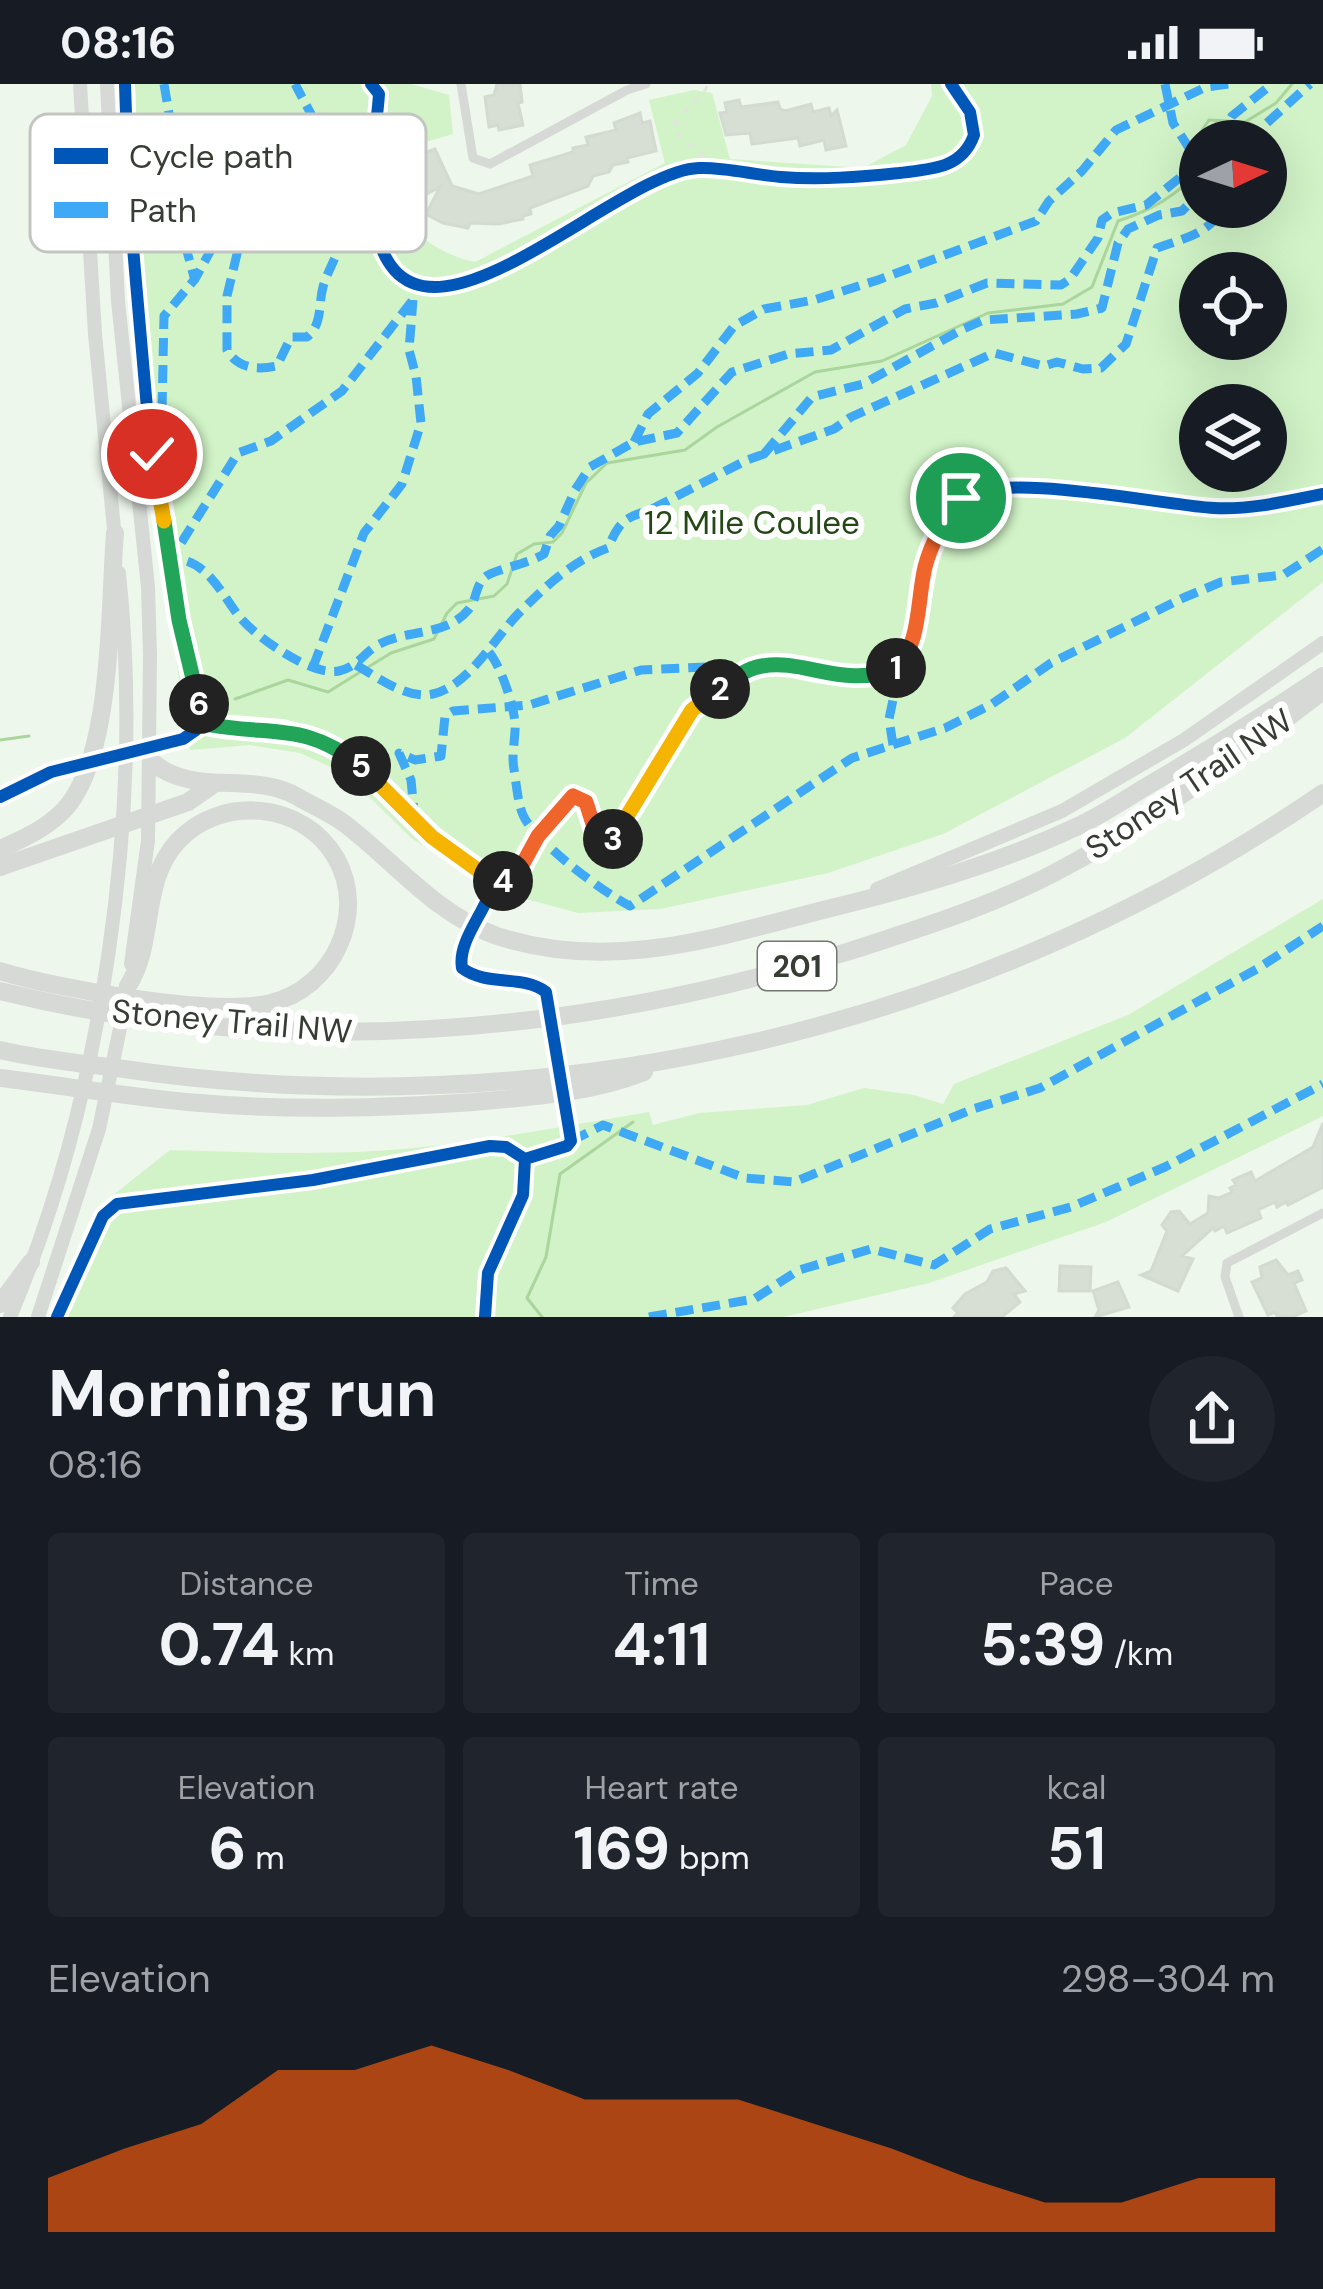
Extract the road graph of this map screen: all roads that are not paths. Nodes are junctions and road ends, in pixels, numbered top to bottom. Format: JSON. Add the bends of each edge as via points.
{"nodes":[{"id":1,"x":80,"y":84,"type":"edge"},
{"id":2,"x":106,"y":84,"type":"edge"},
{"id":3,"x":461,"y":84,"type":"edge"},
{"id":4,"x":646,"y":84,"type":"edge"},
{"id":5,"x":627,"y":87,"type":"edge"},
{"id":6,"x":82,"y":114,"type":"edge"},
{"id":7,"x":108,"y":114,"type":"edge"},
{"id":8,"x":90,"y":252,"type":"edge"},
{"id":9,"x":115,"y":252,"type":"edge"},
{"id":10,"x":115,"y":532,"type":"junction"},
{"id":11,"x":1323,"y":643,"type":"edge"},
{"id":12,"x":1323,"y":676,"type":"edge"},
{"id":13,"x":1323,"y":691,"type":"edge"},
{"id":14,"x":152,"y":762,"type":"junction"},
{"id":15,"x":214,"y":784,"type":"junction"},
{"id":16,"x":1323,"y":793,"type":"edge"},
{"id":17,"x":149,"y":816,"type":"junction"},
{"id":18,"x":122,"y":823,"type":"junction"},
{"id":19,"x":0,"y":849,"type":"edge"},
{"id":20,"x":0,"y":867,"type":"edge"},
{"id":21,"x":833,"y":908,"type":"junction"},
{"id":22,"x":139,"y":944,"type":"junction"},
{"id":23,"x":0,"y":971,"type":"edge"},
{"id":24,"x":128,"y":986,"type":"joint"},
{"id":25,"x":0,"y":991,"type":"edge"},
{"id":26,"x":0,"y":1050,"type":"edge"},
{"id":27,"x":677,"y":1060,"type":"junction"},
{"id":28,"x":0,"y":1078,"type":"edge"},
{"id":29,"x":1323,"y":1213,"type":"edge"},
{"id":30,"x":31,"y":1262,"type":"junction"},
{"id":31,"x":0,"y":1304,"type":"edge"},
{"id":32,"x":10,"y":1317,"type":"edge"},
{"id":33,"x":38,"y":1317,"type":"edge"},
{"id":34,"x":1239,"y":1317,"type":"edge"}],
"edges":[{"from":1,"to":6,"type":"street"},
{"from":2,"to":7,"type":"street"},
{"from":3,"to":5,"type":"street","via":[[473,158],[490,164]]},
{"from":4,"to":5,"type":"street"},
{"from":8,"to":10,"type":"street"},
{"from":9,"to":14,"type":"street","via":[[148,587]]},
{"from":10,"to":18,"type":"street","via":[[127,707]]},
{"from":10,"to":19,"type":"highway","via":[[90,767],[65,808]]},
{"from":11,"to":21,"type":"street","via":[[1184,740],[1062,811]]},
{"from":12,"to":21,"type":"highway","via":[[1080,825],[895,895]]},
{"from":13,"to":25,"type":"highway","name":"Stoney Trail NW","number":"201","via":[[1179,799],[1066,867],[942,922],[752,980],[558,1017],[350,1034],[205,1024]]},
{"from":14,"to":15,"type":"highway","via":[[171,776]]},
{"from":14,"to":17,"type":"street"},
{"from":15,"to":17,"type":"highway"},
{"from":15,"to":21,"type":"highway","via":[[284,789],[341,820],[438,905],[497,935],[542,945],[592,952],[694,945]]},
{"from":16,"to":27,"type":"highway","name":"Stoney Trail NW","number":"201","via":[[1168,888],[1005,964],[828,1024]]},
{"from":17,"to":18,"type":"highway"},
{"from":17,"to":22,"type":"street"},
{"from":18,"to":20,"type":"highway"},
{"from":18,"to":30,"type":"street","via":[[73,1127]]},
{"from":22,"to":23,"type":"highway","via":[[164,862],[212,817],[280,814],[320,838],[345,882],[344,936],[333,960],[305,988],[272,1003],[201,1005]]},
{"from":22,"to":24,"type":"highway","via":[[140,967]]},
{"from":24,"to":33,"type":"street","via":[[99,1130]]},
{"from":26,"to":27,"type":"highway","name":"Stoney Trail NW","number":"201","via":[[189,1080],[292,1087],[456,1086]]},
{"from":27,"to":28,"type":"highway","via":[[610,1085],[550,1094],[325,1109],[200,1104]]},
{"from":29,"to":34,"type":"street","via":[[1227,1263]]},
{"from":30,"to":31,"type":"highway"},
{"from":30,"to":32,"type":"street"}]}
